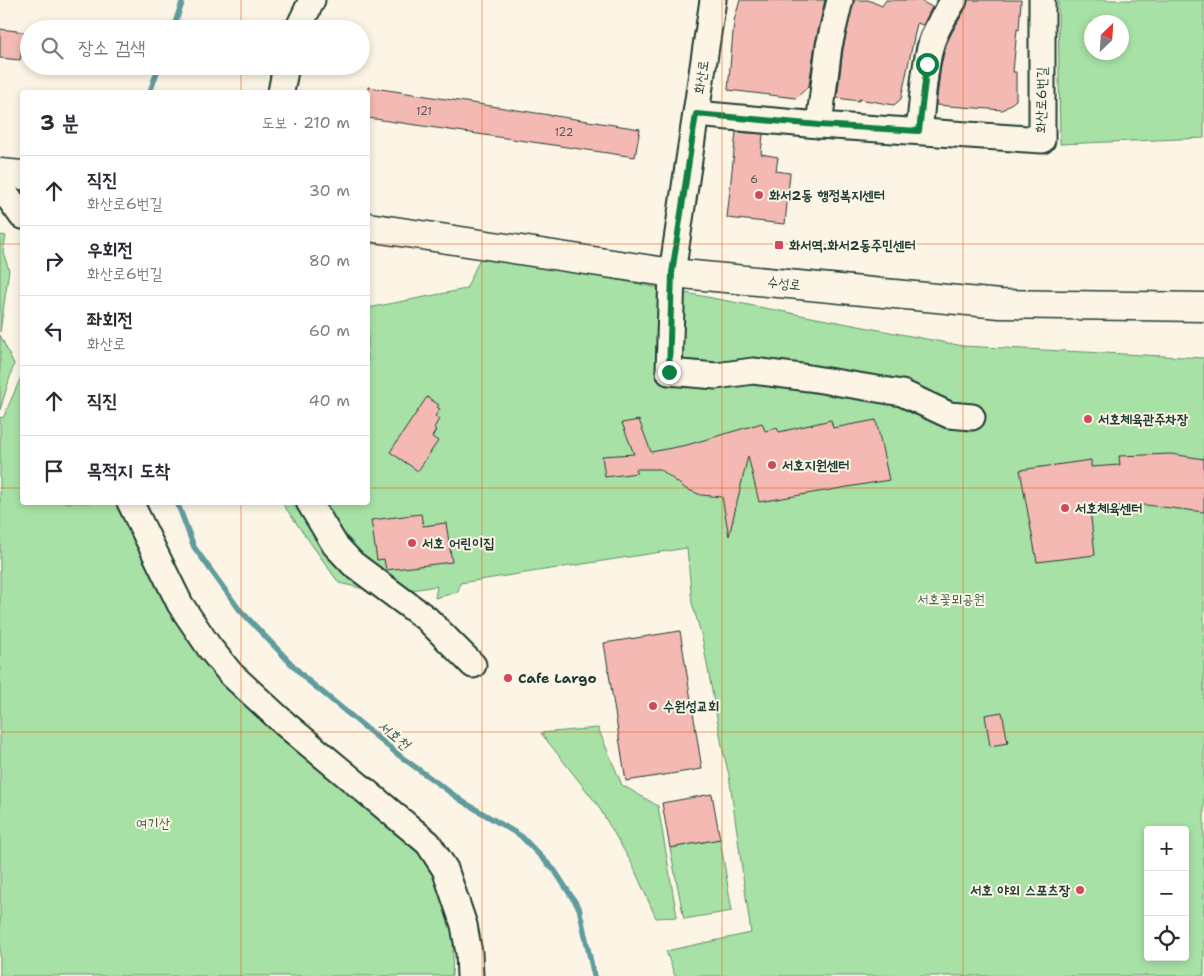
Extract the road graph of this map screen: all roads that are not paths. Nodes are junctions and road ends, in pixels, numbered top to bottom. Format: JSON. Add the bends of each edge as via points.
{"nodes":[{"id":1,"x":312,"y":0,"type":"edge"},
{"id":2,"x":713,"y":0,"type":"edge"},
{"id":3,"x":840,"y":0,"type":"edge"},
{"id":4,"x":954,"y":0,"type":"edge"},
{"id":5,"x":1042,"y":0,"type":"edge"},
{"id":6,"x":302,"y":20,"type":"edge"},
{"id":7,"x":284,"y":75,"type":"edge"},
{"id":8,"x":281,"y":90,"type":"edge"},
{"id":9,"x":696,"y":114,"type":"junction"},
{"id":10,"x":819,"y":125,"type":"junction"},
{"id":11,"x":919,"y":131,"type":"junction"},
{"id":12,"x":0,"y":173,"type":"edge"},
{"id":13,"x":20,"y":175,"type":"edge"},
{"id":14,"x":0,"y":192,"type":"edge"},
{"id":15,"x":20,"y":213,"type":"edge"},
{"id":16,"x":370,"y":227,"type":"edge"},
{"id":17,"x":672,"y":273,"type":"junction"},
{"id":18,"x":1204,"y":307,"type":"edge"},
{"id":19,"x":972,"y":417,"type":"dead end"},
{"id":20,"x":131,"y":505,"type":"edge"},
{"id":21,"x":311,"y":505,"type":"edge"},
{"id":22,"x":473,"y":665,"type":"dead end"},
{"id":23,"x":470,"y":976,"type":"edge"}],
"edges":[{"from":1,"to":6,"type":"street"},
{"from":2,"to":9,"type":"street","name":"화산로"},
{"from":3,"to":10,"type":"street","via":[[829,46]]},
{"from":4,"to":11,"type":"street","via":[[932,42]]},
{"from":5,"to":11,"type":"street","name":"화산로6번길","via":[[1042,140]]},
{"from":7,"to":8,"type":"street"},
{"from":9,"to":10,"type":"street","name":"화산로6번길"},
{"from":9,"to":17,"type":"street","name":"화산로"},
{"from":10,"to":11,"type":"street","name":"화산로6번길"},
{"from":12,"to":13,"type":"main road"},
{"from":14,"to":15,"type":"street"},
{"from":16,"to":17,"type":"main road","name":"수성로"},
{"from":17,"to":18,"type":"main road","name":"수성로","via":[[1000,304]]},
{"from":17,"to":19,"type":"street","name":"화산로","via":[[669,372],[716,376],[753,371],[809,378],[902,393],[949,415]]},
{"from":20,"to":23,"type":"street","via":[[180,604],[231,674],[285,724],[428,842],[445,869],[464,924]]},
{"from":21,"to":22,"type":"street","via":[[335,545],[353,564],[427,619]]}]}
